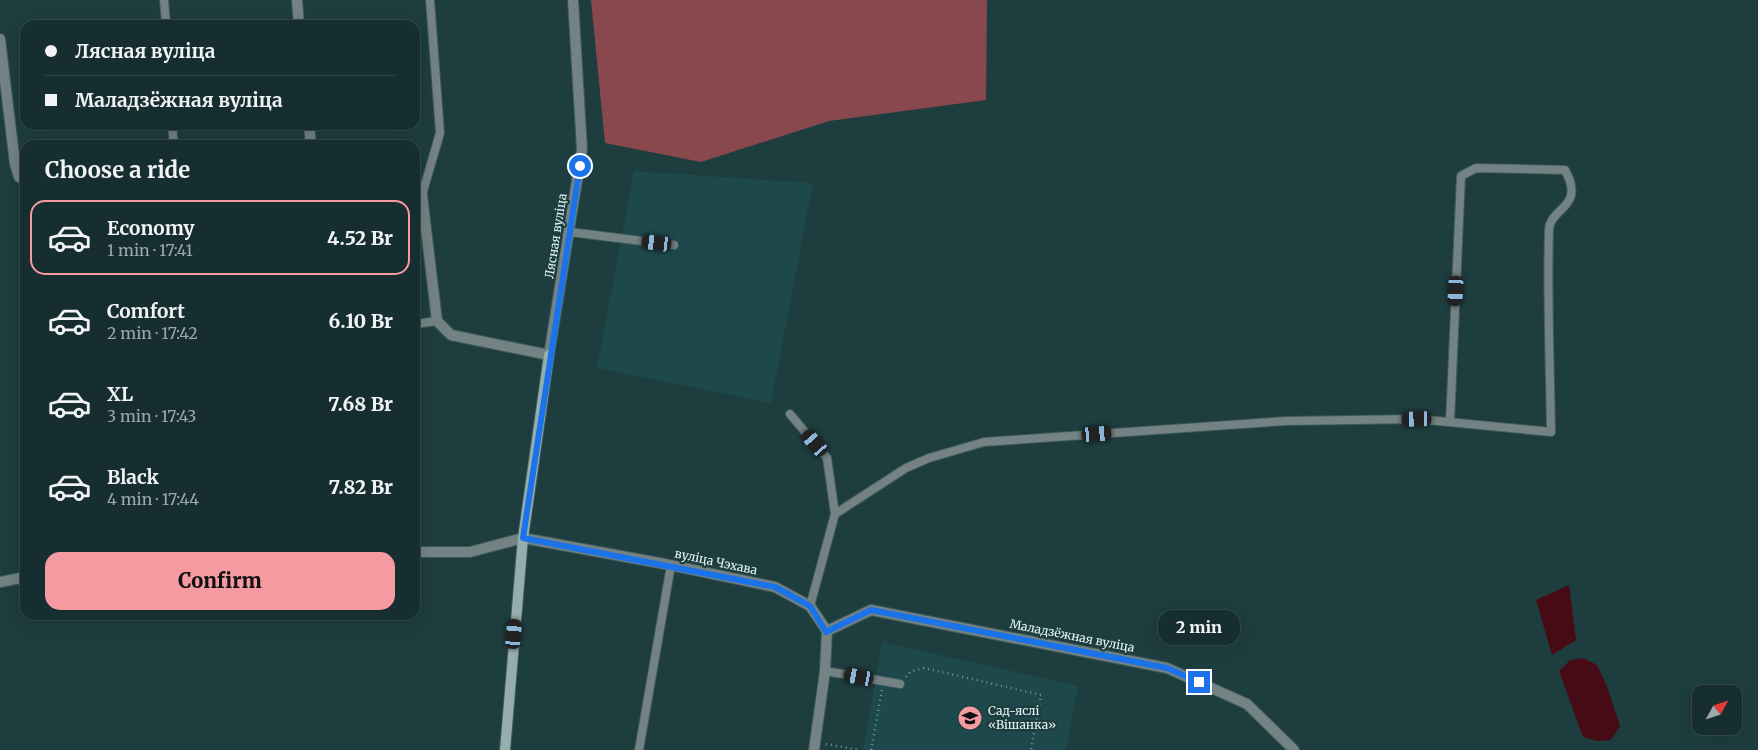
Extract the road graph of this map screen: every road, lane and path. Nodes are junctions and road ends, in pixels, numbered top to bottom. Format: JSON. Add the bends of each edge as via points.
{"nodes":[{"id":1,"x":164,"y":0,"type":"edge"},
{"id":2,"x":297,"y":0,"type":"edge"},
{"id":3,"x":430,"y":0,"type":"edge"},
{"id":4,"x":573,"y":0,"type":"edge"},
{"id":5,"x":166,"y":20,"type":"edge"},
{"id":6,"x":299,"y":20,"type":"edge"},
{"id":7,"x":0,"y":39,"type":"edge"},
{"id":8,"x":20,"y":174,"type":"edge"},
{"id":9,"x":420,"y":187,"type":"edge"},
{"id":10,"x":420,"y":206,"type":"edge"},
{"id":11,"x":570,"y":232,"type":"junction"},
{"id":12,"x":674,"y":245,"type":"dead end"},
{"id":13,"x":437,"y":321,"type":"junction"},
{"id":14,"x":420,"y":323,"type":"edge"},
{"id":15,"x":550,"y":355,"type":"junction"},
{"id":16,"x":790,"y":414,"type":"dead end"},
{"id":17,"x":1450,"y":422,"type":"junction"},
{"id":18,"x":835,"y":514,"type":"junction"},
{"id":19,"x":523,"y":538,"type":"junction"},
{"id":20,"x":420,"y":552,"type":"edge"},
{"id":21,"x":671,"y":565,"type":"junction"},
{"id":22,"x":20,"y":578,"type":"edge"},
{"id":23,"x":0,"y":582,"type":"edge"},
{"id":24,"x":810,"y":606,"type":"junction"},
{"id":25,"x":826,"y":632,"type":"junction"},
{"id":26,"x":825,"y":671,"type":"junction"},
{"id":27,"x":883,"y":682,"type":"junction"},
{"id":28,"x":900,"y":684,"type":"joint"},
{"id":29,"x":814,"y":746,"type":"edge"},
{"id":30,"x":505,"y":750,"type":"edge"},
{"id":31,"x":639,"y":750,"type":"edge"},
{"id":32,"x":860,"y":750,"type":"edge"},
{"id":33,"x":871,"y":750,"type":"edge"},
{"id":34,"x":1031,"y":750,"type":"edge"},
{"id":35,"x":1294,"y":750,"type":"edge"}],
"edges":[{"from":1,"to":5,"type":"lane"},
{"from":2,"to":6,"type":"street"},
{"from":3,"to":9,"type":"lane","via":[[440,133]]},
{"from":4,"to":11,"type":"street","name":"Лясная вуліца","via":[[582,149]]},
{"from":7,"to":8,"type":"street","via":[[14,164]]},
{"from":10,"to":13,"type":"street"},
{"from":11,"to":12,"type":"lane"},
{"from":11,"to":15,"type":"street","name":"Лясная вуліца"},
{"from":13,"to":14,"type":"lane"},
{"from":13,"to":15,"type":"street","via":[[452,335]]},
{"from":15,"to":19,"type":"street"},
{"from":16,"to":18,"type":"lane","via":[[828,458]]},
{"from":17,"to":17,"type":"lane","via":[[1551,432],[1549,227],[1571,198],[1572,183],[1566,170],[1476,168],[1461,176]]},
{"from":17,"to":18,"type":"lane","via":[[1417,419],[1285,421],[984,442],[906,468]]},
{"from":18,"to":24,"type":"lane"},
{"from":19,"to":20,"type":"street","name":"вуліца Чэхава","via":[[470,552]]},
{"from":19,"to":21,"type":"street","name":"вуліца Чэхава"},
{"from":19,"to":30,"type":"street"},
{"from":21,"to":24,"type":"street","name":"вуліца Чэхава","via":[[775,587]]},
{"from":21,"to":31,"type":"lane"},
{"from":22,"to":23,"type":"street"},
{"from":24,"to":25,"type":"street","name":"вуліца Чэхава"},
{"from":25,"to":26,"type":"street"},
{"from":25,"to":35,"type":"street","name":"Маладзёжная вуліца","via":[[871,610],[1167,668],[1248,704]]},
{"from":26,"to":27,"type":"lane"},
{"from":26,"to":29,"type":"street"},
{"from":27,"to":28,"type":"lane"},
{"from":27,"to":33,"type":"path"},
{"from":28,"to":34,"type":"path","via":[[910,672],[924,668],[1041,696]]},
{"from":29,"to":32,"type":"path"}]}
